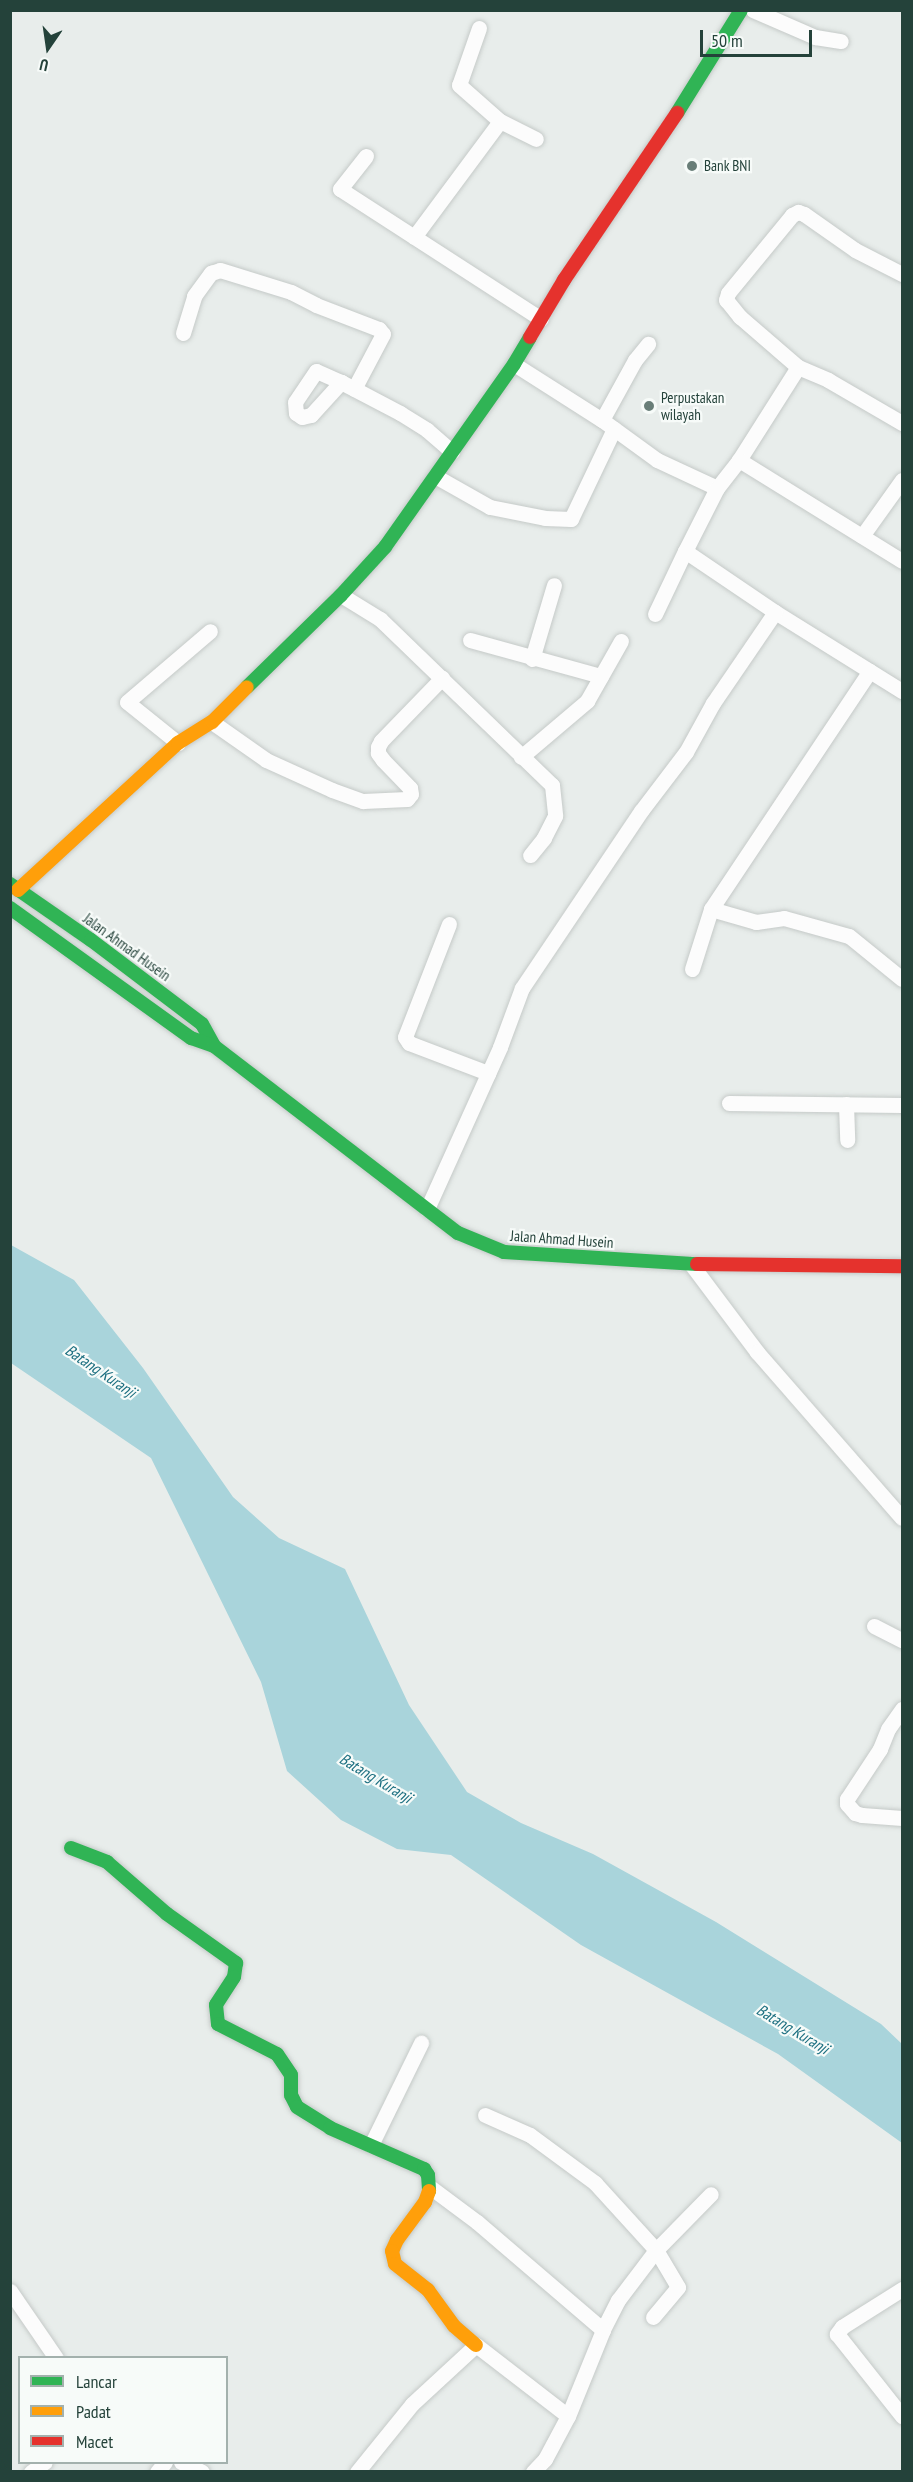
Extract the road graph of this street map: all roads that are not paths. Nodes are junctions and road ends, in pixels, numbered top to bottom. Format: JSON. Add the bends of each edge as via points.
{"nodes":[{"id":1,"x":741,"y":10,"type":"edge"},
{"id":2,"x":753,"y":10,"type":"edge"},
{"id":3,"x":479,"y":28,"type":"dead end"},
{"id":4,"x":841,"y":41,"type":"dead end"},
{"id":5,"x":500,"y":121,"type":"junction"},
{"id":6,"x":536,"y":139,"type":"dead end"},
{"id":7,"x":366,"y":156,"type":"dead end"},
{"id":8,"x":414,"y":237,"type":"junction"},
{"id":9,"x":903,"y":274,"type":"edge"},
{"id":10,"x":541,"y":319,"type":"junction"},
{"id":11,"x":183,"y":333,"type":"dead end"},
{"id":12,"x":648,"y":344,"type":"dead end"},
{"id":13,"x":514,"y":364,"type":"junction"},
{"id":14,"x":798,"y":367,"type":"junction"},
{"id":15,"x":903,"y":423,"type":"edge"},
{"id":16,"x":608,"y":425,"type":"junction"},
{"id":17,"x":453,"y":452,"type":"junction"},
{"id":18,"x":739,"y":460,"type":"junction"},
{"id":19,"x":435,"y":476,"type":"junction"},
{"id":20,"x":903,"y":480,"type":"edge"},
{"id":21,"x":717,"y":488,"type":"junction"},
{"id":22,"x":862,"y":536,"type":"junction"},
{"id":23,"x":685,"y":551,"type":"junction"},
{"id":24,"x":903,"y":561,"type":"edge"},
{"id":25,"x":554,"y":585,"type":"dead end"},
{"id":26,"x":341,"y":595,"type":"junction"},
{"id":27,"x":774,"y":612,"type":"junction"},
{"id":28,"x":655,"y":614,"type":"dead end"},
{"id":29,"x":210,"y":630,"type":"dead end"},
{"id":30,"x":470,"y":640,"type":"dead end"},
{"id":31,"x":621,"y":641,"type":"dead end"},
{"id":32,"x":532,"y":659,"type":"junction"},
{"id":33,"x":870,"y":671,"type":"junction"},
{"id":34,"x":601,"y":676,"type":"junction"},
{"id":35,"x":442,"y":678,"type":"junction"},
{"id":36,"x":903,"y":691,"type":"edge"},
{"id":37,"x":212,"y":722,"type":"junction"},
{"id":38,"x":178,"y":743,"type":"junction"},
{"id":39,"x":521,"y":757,"type":"junction"},
{"id":40,"x":530,"y":855,"type":"dead end"},
{"id":41,"x":14,"y":887,"type":"edge"},
{"id":42,"x":10,"y":908,"type":"edge"},
{"id":43,"x":711,"y":909,"type":"junction"},
{"id":44,"x":449,"y":924,"type":"dead end"},
{"id":45,"x":692,"y":969,"type":"dead end"},
{"id":46,"x":903,"y":979,"type":"edge"},
{"id":47,"x":214,"y":1046,"type":"junction"},
{"id":48,"x":488,"y":1072,"type":"junction"},
{"id":49,"x":729,"y":1103,"type":"dead end"},
{"id":50,"x":846,"y":1104,"type":"junction"},
{"id":51,"x":903,"y":1105,"type":"edge"},
{"id":52,"x":847,"y":1140,"type":"dead end"},
{"id":53,"x":427,"y":1209,"type":"junction"},
{"id":54,"x":691,"y":1264,"type":"junction"},
{"id":55,"x":903,"y":1266,"type":"edge"},
{"id":56,"x":903,"y":1518,"type":"edge"},
{"id":57,"x":874,"y":1626,"type":"dead end"},
{"id":58,"x":903,"y":1640,"type":"edge"},
{"id":59,"x":903,"y":1709,"type":"edge"},
{"id":60,"x":903,"y":1818,"type":"edge"},
{"id":61,"x":71,"y":1848,"type":"dead end"},
{"id":62,"x":421,"y":2043,"type":"dead end"},
{"id":63,"x":485,"y":2115,"type":"dead end"},
{"id":64,"x":371,"y":2145,"type":"junction"},
{"id":65,"x":430,"y":2187,"type":"junction"},
{"id":66,"x":711,"y":2194,"type":"dead end"},
{"id":67,"x":656,"y":2250,"type":"junction"},
{"id":68,"x":903,"y":2289,"type":"edge"},
{"id":69,"x":10,"y":2291,"type":"edge"},
{"id":70,"x":653,"y":2317,"type":"dead end"},
{"id":71,"x":603,"y":2330,"type":"junction"},
{"id":72,"x":476,"y":2345,"type":"junction"},
{"id":73,"x":55,"y":2356,"type":"edge"},
{"id":74,"x":568,"y":2415,"type":"junction"},
{"id":75,"x":903,"y":2416,"type":"edge"},
{"id":76,"x":184,"y":2464,"type":"edge"},
{"id":77,"x":202,"y":2472,"type":"edge"},
{"id":78,"x":357,"y":2472,"type":"edge"},
{"id":79,"x":533,"y":2472,"type":"edge"}],
"edges":[{"from":1,"to":10,"type":"street"},
{"from":2,"to":4,"type":"street","via":[[815,37]]},
{"from":3,"to":5,"type":"street","via":[[459,85]]},
{"from":5,"to":6,"type":"street"},
{"from":5,"to":8,"type":"street"},
{"from":7,"to":8,"type":"street","via":[[340,189]]},
{"from":8,"to":10,"type":"street"},
{"from":9,"to":14,"type":"street","via":[[855,250],[804,214],[792,215],[726,300]]},
{"from":10,"to":13,"type":"street"},
{"from":11,"to":17,"type":"street","via":[[194,296],[211,273],[220,270],[291,292],[379,329],[383,334],[347,386],[427,430]]},
{"from":12,"to":16,"type":"street","via":[[635,360]]},
{"from":13,"to":16,"type":"street"},
{"from":13,"to":17,"type":"street"},
{"from":14,"to":15,"type":"street"},
{"from":14,"to":18,"type":"street"},
{"from":16,"to":19,"type":"street","via":[[571,519],[490,507]]},
{"from":16,"to":21,"type":"street","via":[[657,460]]},
{"from":17,"to":19,"type":"street"},
{"from":18,"to":21,"type":"street"},
{"from":18,"to":22,"type":"street"},
{"from":19,"to":26,"type":"street","via":[[385,547]]},
{"from":20,"to":22,"type":"street"},
{"from":21,"to":23,"type":"street"},
{"from":22,"to":24,"type":"street"},
{"from":23,"to":27,"type":"street"},
{"from":23,"to":28,"type":"street"},
{"from":25,"to":32,"type":"street"},
{"from":26,"to":35,"type":"street","via":[[380,619]]},
{"from":26,"to":37,"type":"street"},
{"from":27,"to":33,"type":"street"},
{"from":27,"to":48,"type":"street","via":[[713,703],[687,752],[641,811],[522,988]]},
{"from":29,"to":38,"type":"street","via":[[127,702]]},
{"from":30,"to":32,"type":"street"},
{"from":31,"to":34,"type":"street"},
{"from":32,"to":34,"type":"street"},
{"from":33,"to":36,"type":"street"},
{"from":33,"to":43,"type":"street"},
{"from":34,"to":39,"type":"street","via":[[587,701]]},
{"from":35,"to":37,"type":"street","via":[[378,747],[383,760],[410,788],[407,800],[363,801],[332,790],[266,760]]},
{"from":35,"to":39,"type":"street"},
{"from":37,"to":38,"type":"street"},
{"from":38,"to":41,"type":"street"},
{"from":39,"to":40,"type":"street","via":[[552,785],[556,802],[555,816]]},
{"from":41,"to":47,"type":"street","name":"Jalan Ahmad Husein","via":[[201,1024]]},
{"from":42,"to":47,"type":"street","name":"Jalan Ahmad Husein","via":[[191,1038]]},
{"from":43,"to":45,"type":"street"},
{"from":43,"to":46,"type":"street","via":[[756,922],[784,918],[849,936]]},
{"from":44,"to":48,"type":"street","via":[[405,1037],[409,1043]]},
{"from":47,"to":53,"type":"street","name":"Jalan Ahmad Husein"},
{"from":48,"to":53,"type":"street"},
{"from":49,"to":50,"type":"street"},
{"from":50,"to":51,"type":"street"},
{"from":50,"to":52,"type":"street"},
{"from":53,"to":54,"type":"street","name":"Jalan Ahmad Husein","via":[[458,1233],[504,1252]]},
{"from":54,"to":55,"type":"street","name":"Jalan Ahmad Husein"},
{"from":54,"to":56,"type":"street","via":[[757,1352]]},
{"from":57,"to":58,"type":"street"},
{"from":59,"to":60,"type":"street","via":[[847,1804],[862,1815]]},
{"from":61,"to":64,"type":"street","via":[[107,1862],[167,1914],[236,1963],[234,1977],[216,2005],[218,2024],[276,2054],[291,2075],[291,2095],[297,2107],[330,2128]]},
{"from":62,"to":64,"type":"street"},
{"from":63,"to":67,"type":"street","via":[[530,2135],[594,2183]]},
{"from":64,"to":65,"type":"street","via":[[424,2169]]},
{"from":65,"to":71,"type":"street"},
{"from":65,"to":72,"type":"street","via":[[425,2202],[397,2240],[392,2252],[395,2264],[428,2290],[454,2326]]},
{"from":66,"to":67,"type":"street"},
{"from":67,"to":70,"type":"street","via":[[678,2287]]},
{"from":67,"to":71,"type":"street","via":[[618,2300]]},
{"from":68,"to":75,"type":"street","via":[[837,2334]]},
{"from":69,"to":73,"type":"street"},
{"from":71,"to":74,"type":"street"},
{"from":72,"to":74,"type":"street"},
{"from":72,"to":78,"type":"street","via":[[412,2404]]},
{"from":74,"to":79,"type":"street","via":[[545,2459]]},
{"from":76,"to":77,"type":"street"}]}
